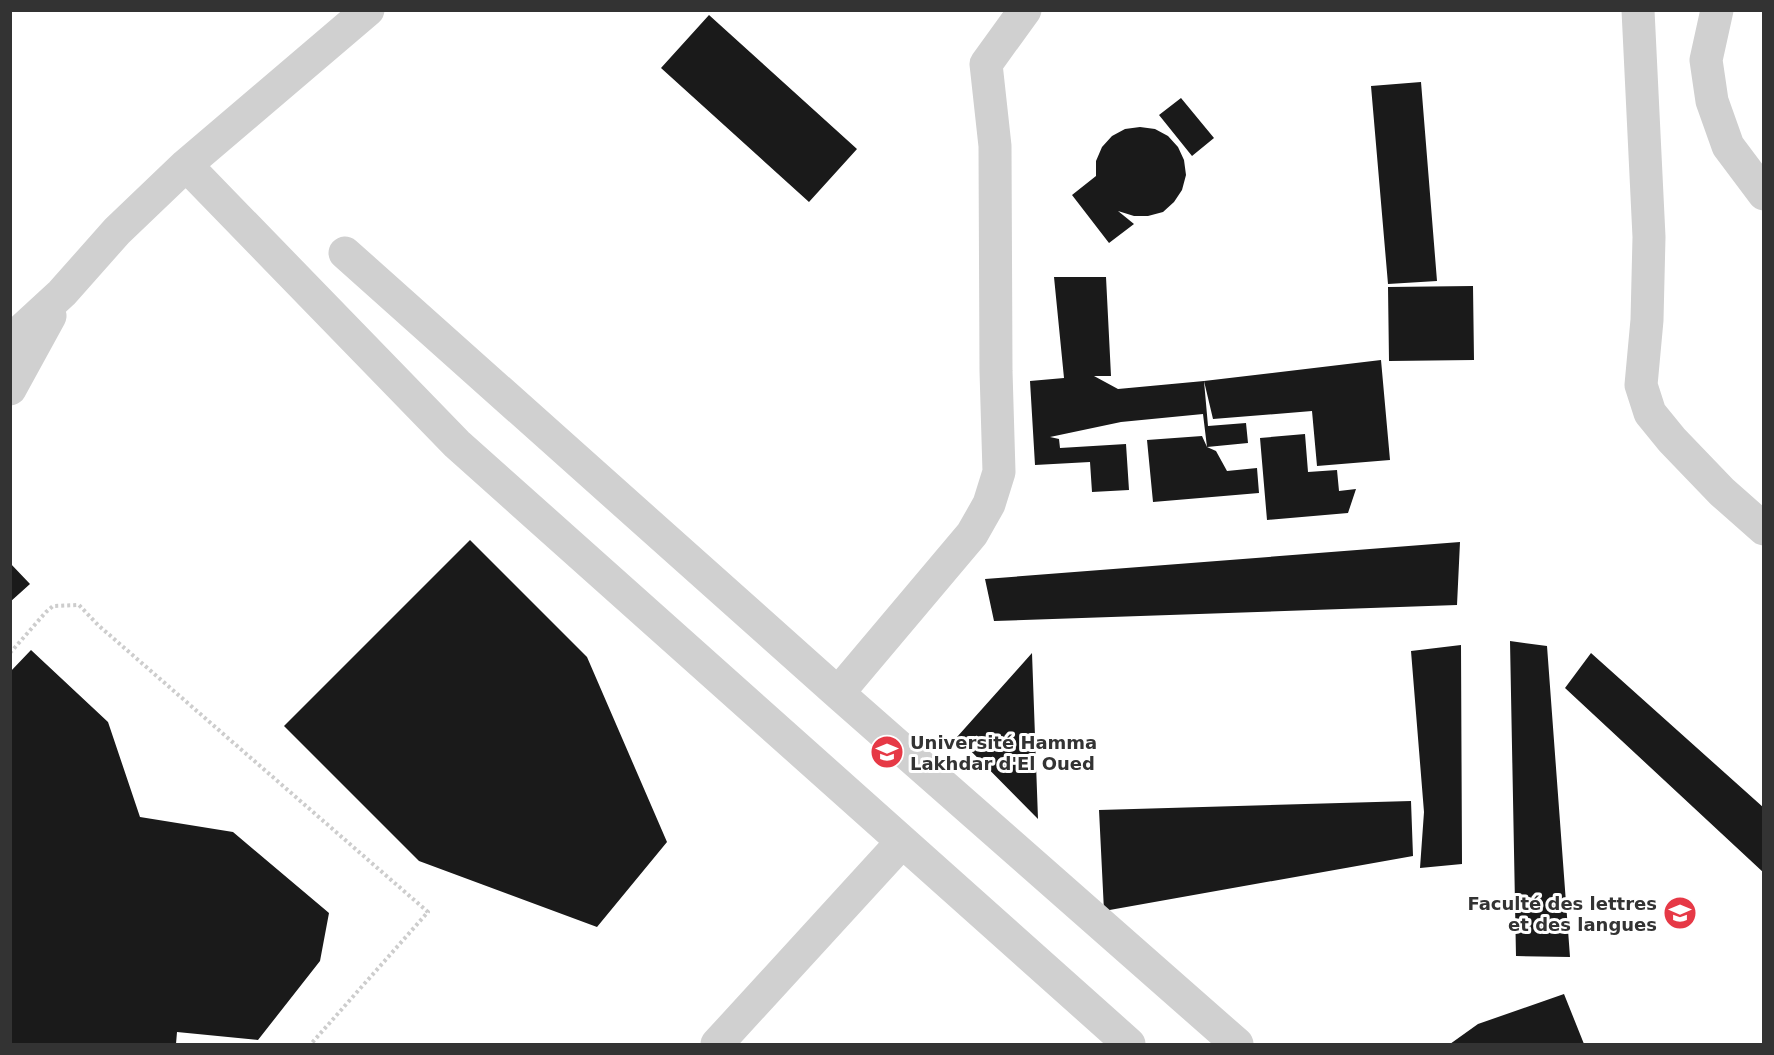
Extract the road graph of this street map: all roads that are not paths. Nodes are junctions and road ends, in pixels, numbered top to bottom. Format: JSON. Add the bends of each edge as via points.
{"nodes":[{"id":1,"x":368,"y":10,"type":"edge"},
{"id":2,"x":1025,"y":10,"type":"edge"},
{"id":3,"x":1638,"y":10,"type":"edge"},
{"id":4,"x":1717,"y":10,"type":"edge"},
{"id":5,"x":186,"y":165,"type":"junction"},
{"id":6,"x":1764,"y":194,"type":"edge"},
{"id":7,"x":345,"y":253,"type":"dead end"},
{"id":8,"x":62,"y":293,"type":"junction"},
{"id":9,"x":10,"y":341,"type":"edge"},
{"id":10,"x":10,"y":389,"type":"edge"},
{"id":11,"x":1764,"y":529,"type":"edge"},
{"id":12,"x":838,"y":693,"type":"junction"},
{"id":13,"x":902,"y":842,"type":"junction"},
{"id":14,"x":717,"y":1044,"type":"edge"},
{"id":15,"x":1129,"y":1044,"type":"edge"},
{"id":16,"x":1237,"y":1044,"type":"edge"}],
"edges":[{"from":1,"to":5,"type":"street"},
{"from":2,"to":12,"type":"street","via":[[986,64],[994,146],[999,472],[972,534]]},
{"from":3,"to":11,"type":"street","via":[[1648,237],[1641,385],[1650,413],[1672,440]]},
{"from":4,"to":6,"type":"street","via":[[1706,60],[1712,101],[1728,146]]},
{"from":5,"to":8,"type":"street","via":[[117,231]]},
{"from":5,"to":13,"type":"street","via":[[457,444]]},
{"from":7,"to":12,"type":"street"},
{"from":8,"to":9,"type":"street"},
{"from":8,"to":10,"type":"street"},
{"from":12,"to":16,"type":"street"},
{"from":13,"to":14,"type":"street"},
{"from":13,"to":15,"type":"street"}]}
